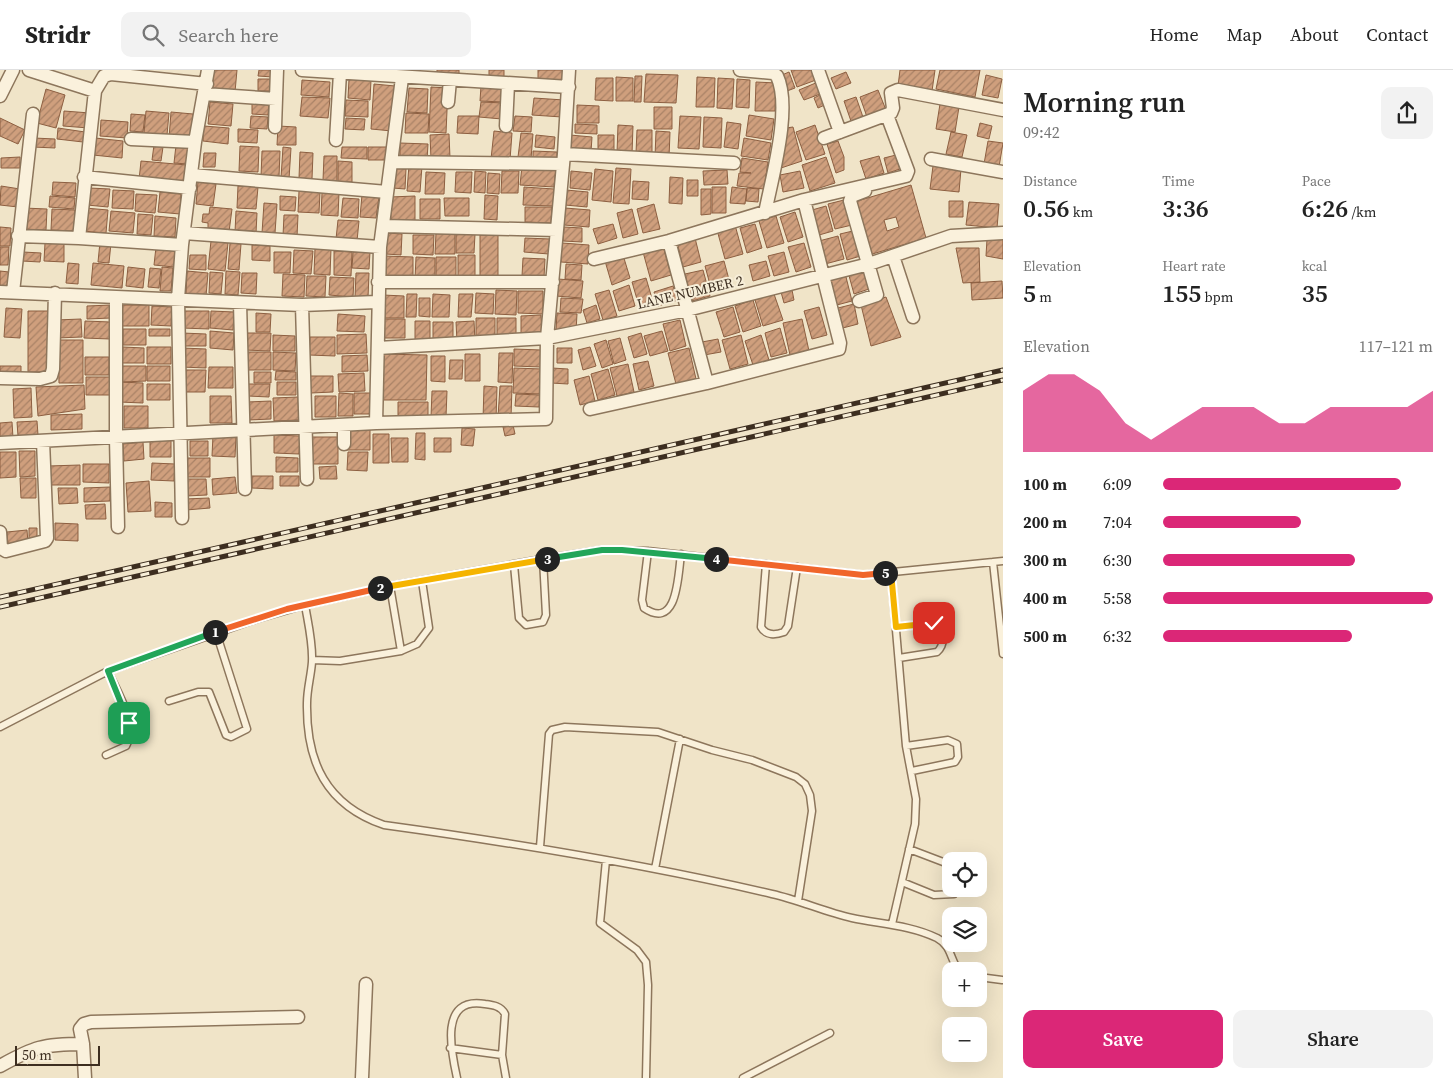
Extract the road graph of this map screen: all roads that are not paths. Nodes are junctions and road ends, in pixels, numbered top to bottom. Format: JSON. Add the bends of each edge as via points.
{"nodes":[{"id":1,"x":13,"y":70,"type":"edge"},
{"id":2,"x":29,"y":70,"type":"edge"},
{"id":3,"x":208,"y":70,"type":"edge"},
{"id":4,"x":277,"y":70,"type":"edge"},
{"id":5,"x":302,"y":70,"type":"edge"},
{"id":6,"x":569,"y":70,"type":"edge"},
{"id":7,"x":740,"y":70,"type":"edge"},
{"id":8,"x":818,"y":70,"type":"edge"},
{"id":9,"x":340,"y":73,"type":"junction"},
{"id":10,"x":402,"y":78,"type":"junction"},
{"id":11,"x":450,"y":80,"type":"junction"},
{"id":12,"x":508,"y":84,"type":"junction"},
{"id":13,"x":569,"y":87,"type":"junction"},
{"id":14,"x":206,"y":89,"type":"junction"},
{"id":15,"x":96,"y":91,"type":"junction"},
{"id":16,"x":0,"y":96,"type":"edge"},
{"id":17,"x":276,"y":99,"type":"junction"},
{"id":18,"x":448,"y":102,"type":"dead end"},
{"id":19,"x":1003,"y":110,"type":"edge"},
{"id":20,"x":33,"y":114,"type":"dead end"},
{"id":21,"x":888,"y":115,"type":"junction"},
{"id":22,"x":506,"y":126,"type":"dead end"},
{"id":23,"x":275,"y":127,"type":"dead end"},
{"id":24,"x":840,"y":132,"type":"junction"},
{"id":25,"x":824,"y":138,"type":"dead end"},
{"id":26,"x":131,"y":139,"type":"dead end"},
{"id":27,"x":336,"y":140,"type":"dead end"},
{"id":28,"x":195,"y":142,"type":"junction"},
{"id":29,"x":564,"y":159,"type":"junction"},
{"id":30,"x":931,"y":159,"type":"dead end"},
{"id":31,"x":392,"y":162,"type":"junction"},
{"id":32,"x":734,"y":163,"type":"dead end"},
{"id":33,"x":1003,"y":172,"type":"edge"},
{"id":34,"x":84,"y":177,"type":"junction"},
{"id":35,"x":901,"y":181,"type":"dead end"},
{"id":36,"x":191,"y":182,"type":"junction"},
{"id":37,"x":387,"y":192,"type":"junction"},
{"id":38,"x":804,"y":200,"type":"junction"},
{"id":39,"x":765,"y":213,"type":"junction"},
{"id":40,"x":384,"y":226,"type":"junction"},
{"id":41,"x":557,"y":230,"type":"junction"},
{"id":42,"x":1003,"y":233,"type":"edge"},
{"id":43,"x":18,"y":236,"type":"junction"},
{"id":44,"x":79,"y":238,"type":"junction"},
{"id":45,"x":183,"y":239,"type":"junction"},
{"id":46,"x":669,"y":241,"type":"junction"},
{"id":47,"x":380,"y":247,"type":"junction"},
{"id":48,"x":893,"y":256,"type":"junction"},
{"id":49,"x":594,"y":259,"type":"dead end"},
{"id":50,"x":868,"y":264,"type":"junction"},
{"id":51,"x":821,"y":274,"type":"junction"},
{"id":52,"x":378,"y":282,"type":"junction"},
{"id":53,"x":553,"y":282,"type":"junction"},
{"id":54,"x":0,"y":292,"type":"edge"},
{"id":55,"x":13,"y":292,"type":"junction"},
{"id":56,"x":55,"y":294,"type":"junction"},
{"id":57,"x":116,"y":298,"type":"junction"},
{"id":58,"x":178,"y":299,"type":"junction"},
{"id":59,"x":377,"y":302,"type":"junction"},
{"id":60,"x":859,"y":302,"type":"dead end"},
{"id":61,"x":240,"y":303,"type":"junction"},
{"id":62,"x":302,"y":305,"type":"junction"},
{"id":63,"x":687,"y":310,"type":"junction"},
{"id":64,"x":914,"y":317,"type":"dead end"},
{"id":65,"x":547,"y":338,"type":"junction"},
{"id":66,"x":378,"y":348,"type":"junction"},
{"id":67,"x":0,"y":378,"type":"edge"},
{"id":68,"x":707,"y":383,"type":"junction"},
{"id":69,"x":590,"y":409,"type":"dead end"},
{"id":70,"x":376,"y":423,"type":"junction"},
{"id":71,"x":344,"y":425,"type":"junction"},
{"id":72,"x":305,"y":426,"type":"junction"},
{"id":73,"x":243,"y":430,"type":"junction"},
{"id":74,"x":181,"y":432,"type":"junction"},
{"id":75,"x":116,"y":438,"type":"junction"},
{"id":76,"x":43,"y":441,"type":"junction"},
{"id":77,"x":0,"y":443,"type":"edge"},
{"id":78,"x":344,"y":444,"type":"dead end"},
{"id":79,"x":307,"y":479,"type":"dead end"},
{"id":80,"x":245,"y":488,"type":"dead end"},
{"id":81,"x":182,"y":518,"type":"dead end"},
{"id":82,"x":118,"y":527,"type":"dead end"},
{"id":83,"x":0,"y":532,"type":"edge"},
{"id":84,"x":648,"y":551,"type":"junction"},
{"id":85,"x":681,"y":554,"type":"junction"},
{"id":86,"x":543,"y":559,"type":"junction"},
{"id":87,"x":1003,"y":561,"type":"edge"},
{"id":88,"x":993,"y":562,"type":"junction"},
{"id":89,"x":766,"y":564,"type":"junction"},
{"id":90,"x":514,"y":565,"type":"junction"},
{"id":91,"x":797,"y":567,"type":"junction"},
{"id":92,"x":891,"y":572,"type":"junction"},
{"id":93,"x":422,"y":581,"type":"junction"},
{"id":94,"x":390,"y":586,"type":"junction"},
{"id":95,"x":305,"y":605,"type":"junction"},
{"id":96,"x":896,"y":627,"type":"junction"},
{"id":97,"x":216,"y":632,"type":"junction"},
{"id":98,"x":400,"y":651,"type":"junction"},
{"id":99,"x":1003,"y":654,"type":"edge"},
{"id":100,"x":899,"y":658,"type":"junction"},
{"id":101,"x":312,"y":660,"type":"junction"},
{"id":102,"x":108,"y":671,"type":"junction"},
{"id":103,"x":169,"y":701,"type":"dead end"},
{"id":104,"x":0,"y":727,"type":"edge"},
{"id":105,"x":680,"y":739,"type":"junction"},
{"id":106,"x":906,"y":746,"type":"junction"},
{"id":107,"x":106,"y":755,"type":"dead end"},
{"id":108,"x":912,"y":771,"type":"junction"},
{"id":109,"x":540,"y":847,"type":"junction"},
{"id":110,"x":908,"y":849,"type":"junction"},
{"id":111,"x":606,"y":860,"type":"junction"},
{"id":112,"x":942,"y":862,"type":"edge"},
{"id":113,"x":655,"y":869,"type":"junction"},
{"id":114,"x":902,"y":882,"type":"junction"},
{"id":115,"x":942,"y":895,"type":"edge"},
{"id":116,"x":798,"y":900,"type":"junction"},
{"id":117,"x":892,"y":924,"type":"junction"},
{"id":118,"x":955,"y":962,"type":"edge"},
{"id":119,"x":987,"y":978,"type":"edge"},
{"id":120,"x":1002,"y":980,"type":"dead end"},
{"id":121,"x":366,"y":984,"type":"dead end"},
{"id":122,"x":298,"y":1018,"type":"dead end"},
{"id":123,"x":830,"y":1033,"type":"dead end"},
{"id":124,"x":83,"y":1044,"type":"junction"},
{"id":125,"x":450,"y":1048,"type":"junction"},
{"id":126,"x":502,"y":1055,"type":"junction"},
{"id":127,"x":0,"y":1066,"type":"edge"},
{"id":128,"x":85,"y":1078,"type":"edge"},
{"id":129,"x":362,"y":1078,"type":"edge"},
{"id":130,"x":456,"y":1078,"type":"edge"},
{"id":131,"x":506,"y":1078,"type":"edge"},
{"id":132,"x":646,"y":1078,"type":"edge"},
{"id":133,"x":742,"y":1078,"type":"edge"}],
"edges":[{"from":1,"to":16,"type":"street"},
{"from":2,"to":15,"type":"street"},
{"from":3,"to":14,"type":"street"},
{"from":4,"to":17,"type":"street"},
{"from":5,"to":9,"type":"street"},
{"from":6,"to":13,"type":"street"},
{"from":7,"to":39,"type":"street","via":[[773,73],[781,89],[783,116]]},
{"from":8,"to":24,"type":"street"},
{"from":9,"to":10,"type":"street"},
{"from":9,"to":27,"type":"street"},
{"from":10,"to":11,"type":"street"},
{"from":10,"to":31,"type":"street"},
{"from":11,"to":12,"type":"street"},
{"from":11,"to":18,"type":"street"},
{"from":12,"to":13,"type":"street"},
{"from":12,"to":22,"type":"street"},
{"from":13,"to":29,"type":"street"},
{"from":14,"to":15,"type":"street","via":[[112,74],[104,76]]},
{"from":14,"to":17,"type":"street"},
{"from":14,"to":28,"type":"street"},
{"from":15,"to":34,"type":"street"},
{"from":17,"to":23,"type":"street"},
{"from":19,"to":21,"type":"street","via":[[898,90],[891,92],[893,111]]},
{"from":20,"to":43,"type":"street"},
{"from":21,"to":24,"type":"street"},
{"from":21,"to":38,"type":"street","via":[[907,175]]},
{"from":24,"to":25,"type":"street"},
{"from":26,"to":28,"type":"street"},
{"from":28,"to":36,"type":"street"},
{"from":29,"to":31,"type":"street"},
{"from":29,"to":32,"type":"street"},
{"from":29,"to":41,"type":"street"},
{"from":30,"to":33,"type":"street"},
{"from":31,"to":37,"type":"street"},
{"from":34,"to":36,"type":"street"},
{"from":34,"to":44,"type":"street"},
{"from":35,"to":50,"type":"street","via":[[850,198]]},
{"from":36,"to":37,"type":"street"},
{"from":36,"to":45,"type":"street"},
{"from":37,"to":40,"type":"street"},
{"from":38,"to":39,"type":"street"},
{"from":38,"to":51,"type":"street"},
{"from":39,"to":46,"type":"street"},
{"from":40,"to":41,"type":"street"},
{"from":40,"to":47,"type":"street"},
{"from":41,"to":53,"type":"street"},
{"from":42,"to":48,"type":"street","name":"LANE NUMBER 2","via":[[951,236]]},
{"from":43,"to":44,"type":"street"},
{"from":43,"to":55,"type":"street"},
{"from":44,"to":45,"type":"street"},
{"from":45,"to":47,"type":"street"},
{"from":45,"to":58,"type":"street"},
{"from":46,"to":49,"type":"street"},
{"from":46,"to":63,"type":"street"},
{"from":47,"to":52,"type":"street"},
{"from":48,"to":50,"type":"street","name":"LANE NUMBER 2"},
{"from":48,"to":64,"type":"street"},
{"from":50,"to":51,"type":"street","name":"LANE NUMBER 2"},
{"from":50,"to":60,"type":"street","via":[[877,295]]},
{"from":51,"to":63,"type":"street","name":"LANE NUMBER 2"},
{"from":51,"to":68,"type":"street","via":[[839,349]]},
{"from":52,"to":53,"type":"street"},
{"from":52,"to":59,"type":"street"},
{"from":53,"to":65,"type":"street"},
{"from":54,"to":55,"type":"street"},
{"from":55,"to":56,"type":"street"},
{"from":56,"to":57,"type":"street"},
{"from":56,"to":67,"type":"street","via":[[51,376],[40,379]]},
{"from":57,"to":58,"type":"street"},
{"from":57,"to":75,"type":"street"},
{"from":58,"to":61,"type":"street"},
{"from":58,"to":74,"type":"street"},
{"from":59,"to":62,"type":"street"},
{"from":59,"to":66,"type":"street"},
{"from":61,"to":62,"type":"street"},
{"from":61,"to":73,"type":"street"},
{"from":62,"to":72,"type":"street"},
{"from":63,"to":65,"type":"street","name":"LANE NUMBER 2"},
{"from":63,"to":68,"type":"street"},
{"from":65,"to":66,"type":"street","name":"LANE NUMBER 2"},
{"from":65,"to":70,"type":"street","via":[[546,419]]},
{"from":66,"to":70,"type":"street"},
{"from":68,"to":69,"type":"street"},
{"from":70,"to":71,"type":"street"},
{"from":71,"to":72,"type":"street"},
{"from":71,"to":78,"type":"street"},
{"from":72,"to":73,"type":"street"},
{"from":72,"to":79,"type":"street"},
{"from":73,"to":74,"type":"street"},
{"from":73,"to":80,"type":"street"},
{"from":74,"to":75,"type":"street"},
{"from":74,"to":81,"type":"street"},
{"from":75,"to":76,"type":"street"},
{"from":75,"to":82,"type":"street"},
{"from":76,"to":77,"type":"street"},
{"from":76,"to":83,"type":"street","via":[[47,538],[6,551],[1,548]]},
{"from":84,"to":85,"type":"lane"},
{"from":84,"to":85,"type":"lane","via":[[642,600],[644,608],[658,613],[664,613],[674,600]]},
{"from":84,"to":86,"type":"lane","via":[[602,550]]},
{"from":85,"to":89,"type":"lane"},
{"from":86,"to":90,"type":"lane"},
{"from":86,"to":90,"type":"lane","via":[[546,614],[539,624],[526,625],[519,618]]},
{"from":87,"to":88,"type":"lane"},
{"from":88,"to":92,"type":"lane"},
{"from":88,"to":99,"type":"lane"},
{"from":89,"to":91,"type":"lane"},
{"from":89,"to":91,"type":"lane","via":[[761,627],[772,634],[784,632],[788,626]]},
{"from":90,"to":93,"type":"lane"},
{"from":91,"to":92,"type":"lane","via":[[863,575]]},
{"from":92,"to":96,"type":"lane"},
{"from":93,"to":94,"type":"lane"},
{"from":93,"to":98,"type":"lane","via":[[429,628],[418,644]]},
{"from":94,"to":95,"type":"lane"},
{"from":94,"to":98,"type":"lane"},
{"from":95,"to":97,"type":"lane"},
{"from":95,"to":101,"type":"lane"},
{"from":96,"to":100,"type":"lane"},
{"from":96,"to":100,"type":"lane","via":[[934,623],[940,628],[943,638],[937,652]]},
{"from":97,"to":102,"type":"lane"},
{"from":97,"to":103,"type":"lane","via":[[247,729],[230,737],[226,735],[209,692]]},
{"from":98,"to":101,"type":"lane","via":[[340,661]]},
{"from":100,"to":106,"type":"lane"},
{"from":101,"to":109,"type":"lane","via":[[307,702],[309,739],[318,767],[342,803],[384,825]]},
{"from":102,"to":104,"type":"lane"},
{"from":102,"to":107,"type":"lane","via":[[126,712],[130,732],[126,746]]},
{"from":105,"to":109,"type":"lane","via":[[658,732],[606,728],[565,726],[552,730],[549,734]]},
{"from":105,"to":113,"type":"lane"},
{"from":105,"to":116,"type":"lane","via":[[752,760],[796,777],[805,784],[812,811]]},
{"from":106,"to":108,"type":"lane"},
{"from":106,"to":108,"type":"lane","via":[[948,740],[957,744],[955,762]]},
{"from":108,"to":110,"type":"lane","via":[[915,824]]},
{"from":109,"to":111,"type":"lane"},
{"from":110,"to":112,"type":"lane"},
{"from":110,"to":114,"type":"lane"},
{"from":111,"to":113,"type":"lane"},
{"from":111,"to":132,"type":"lane","via":[[600,923],[637,950],[646,962]]},
{"from":113,"to":116,"type":"lane"},
{"from":114,"to":115,"type":"lane","via":[[934,895]]},
{"from":114,"to":117,"type":"lane"},
{"from":116,"to":117,"type":"lane","via":[[852,918]]},
{"from":117,"to":118,"type":"lane","via":[[937,938],[949,948]]},
{"from":119,"to":120,"type":"lane"},
{"from":121,"to":129,"type":"street"},
{"from":122,"to":124,"type":"street","via":[[91,1022],[80,1029]]},
{"from":123,"to":133,"type":"lane"},
{"from":124,"to":127,"type":"street","via":[[48,1044]]},
{"from":124,"to":128,"type":"street"},
{"from":125,"to":126,"type":"lane"},
{"from":125,"to":126,"type":"lane","via":[[452,1021],[460,1008],[466,1004],[482,1003],[498,1006],[505,1014]]},
{"from":125,"to":130,"type":"lane"},
{"from":126,"to":131,"type":"lane"}]}
